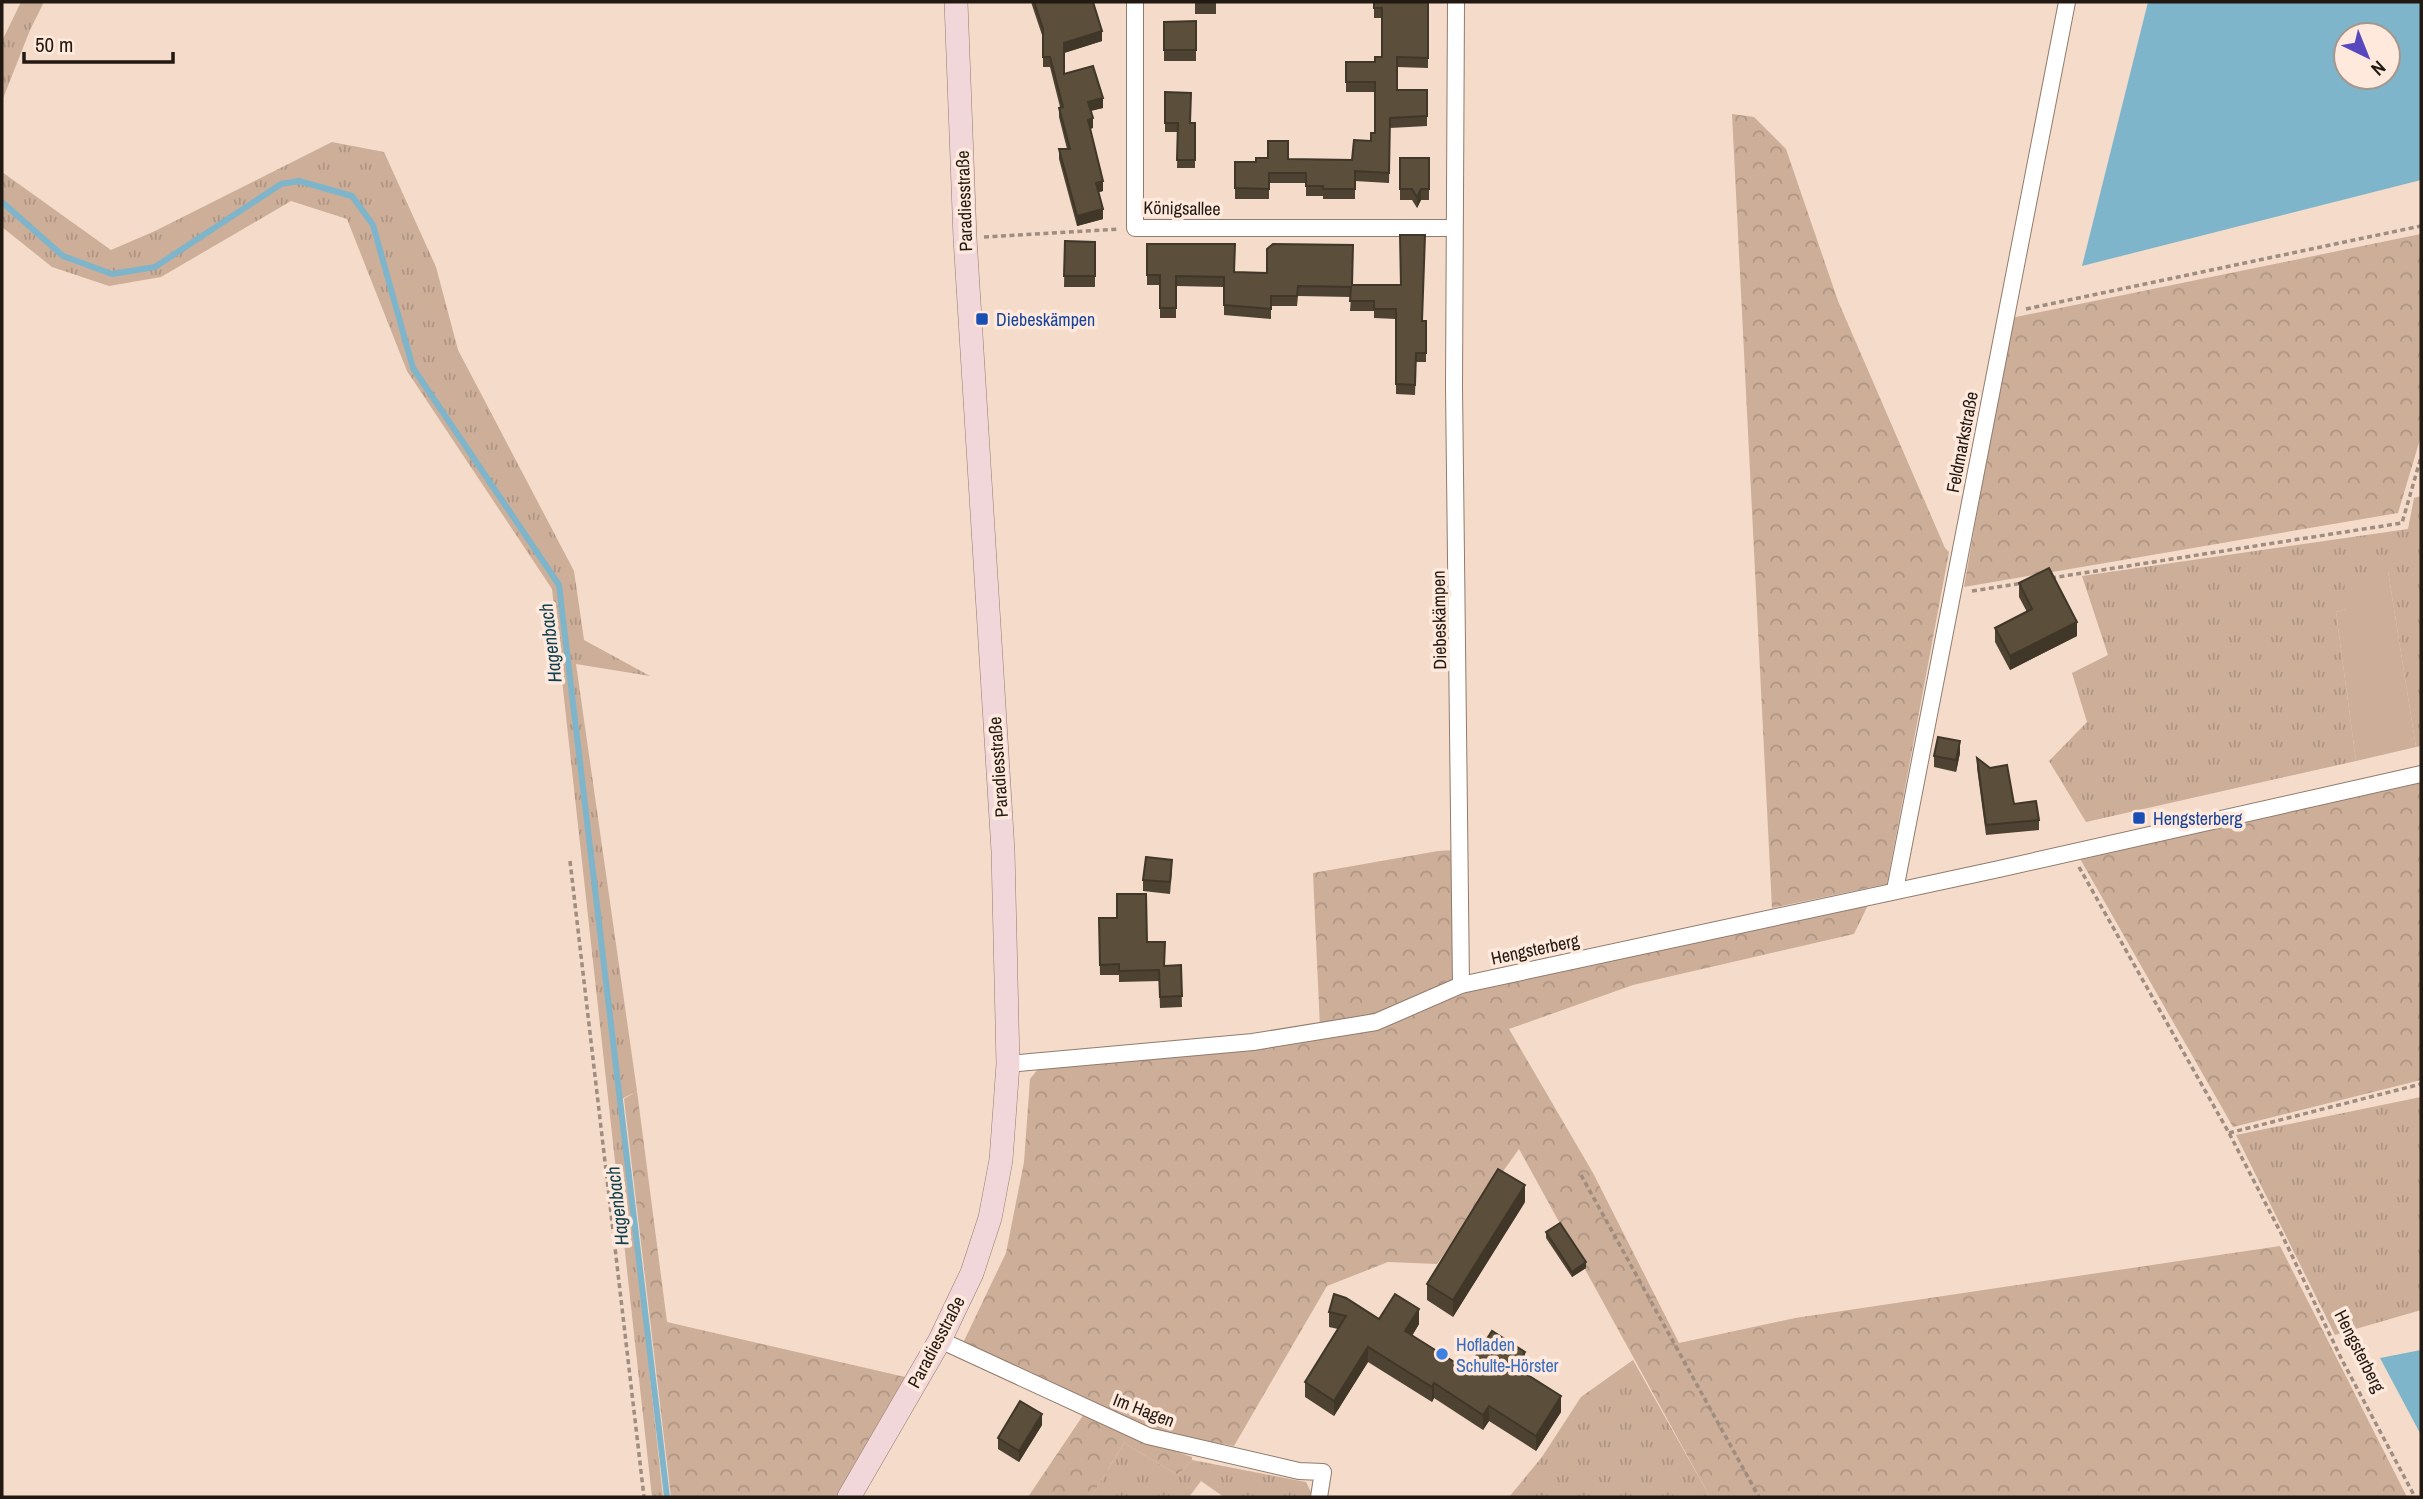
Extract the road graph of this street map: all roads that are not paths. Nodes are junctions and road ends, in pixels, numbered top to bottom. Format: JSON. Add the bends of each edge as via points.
{"nodes":[{"id":1,"x":956,"y":2,"type":"edge"},
{"id":2,"x":1135,"y":2,"type":"edge"},
{"id":3,"x":1457,"y":2,"type":"edge"},
{"id":4,"x":2067,"y":2,"type":"edge"},
{"id":5,"x":1454,"y":228,"type":"junction"},
{"id":6,"x":2421,"y":774,"type":"edge"},
{"id":7,"x":1895,"y":890,"type":"junction"},
{"id":8,"x":1461,"y":985,"type":"junction"},
{"id":9,"x":1007,"y":1064,"type":"junction"},
{"id":10,"x":940,"y":1340,"type":"junction"},
{"id":11,"x":849,"y":1497,"type":"edge"},
{"id":12,"x":1319,"y":1497,"type":"edge"}],
"edges":[{"from":1,"to":9,"type":"main road","name":"Paradiesstraße","via":[[965,238],[1003,851]]},
{"from":2,"to":5,"type":"street","name":"Königsallee","via":[[1135,229]]},
{"from":3,"to":5,"type":"street","name":"Diebeskämpen"},
{"from":4,"to":7,"type":"street","name":"Feldmarkstraße"},
{"from":5,"to":8,"type":"street","name":"Diebeskämpen"},
{"from":6,"to":7,"type":"street","name":"Hengsterberg"},
{"from":7,"to":8,"type":"street","name":"Hengsterberg"},
{"from":8,"to":9,"type":"street","name":"Hengsterberg","via":[[1376,1023],[1252,1042]]},
{"from":9,"to":10,"type":"main road","name":"Paradiesstraße","via":[[1001,1160],[990,1218],[972,1273]]},
{"from":10,"to":11,"type":"main road","name":"Paradiesstraße"},
{"from":10,"to":12,"type":"street","name":"Im Hagen","via":[[1149,1436],[1299,1471],[1323,1472]]}]}
